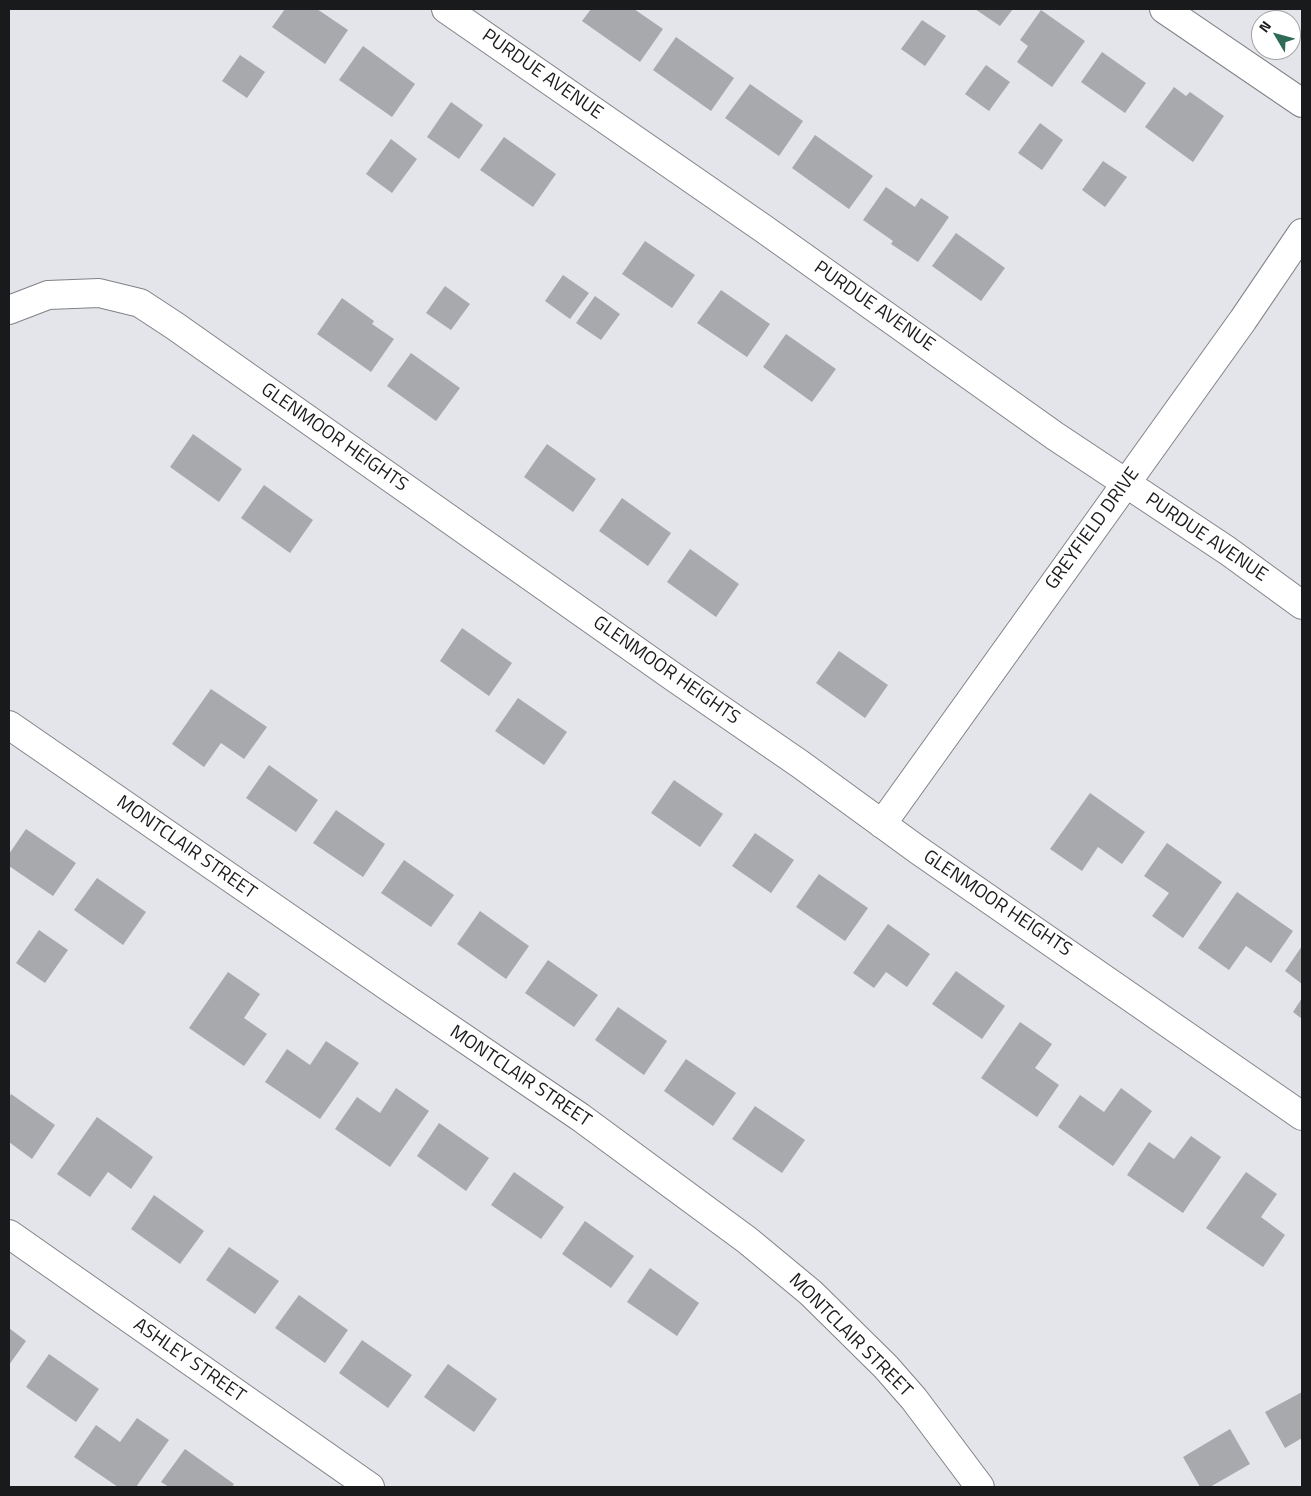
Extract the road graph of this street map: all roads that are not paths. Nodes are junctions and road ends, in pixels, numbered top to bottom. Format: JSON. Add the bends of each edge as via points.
{"nodes":[{"id":1,"x":446,"y":9,"type":"edge"},
{"id":2,"x":1164,"y":9,"type":"edge"},
{"id":3,"x":1302,"y":104,"type":"edge"},
{"id":4,"x":1302,"y":232,"type":"edge"},
{"id":5,"x":9,"y":310,"type":"edge"},
{"id":6,"x":1126,"y":484,"type":"junction"},
{"id":7,"x":1302,"y":605,"type":"edge"},
{"id":8,"x":9,"y":725,"type":"edge"},
{"id":9,"x":882,"y":824,"type":"junction"},
{"id":10,"x":1302,"y":1116,"type":"edge"},
{"id":11,"x":9,"y":1234,"type":"edge"},
{"id":12,"x":370,"y":1487,"type":"edge"},
{"id":13,"x":980,"y":1487,"type":"edge"}],
"edges":[{"from":1,"to":6,"type":"street","name":"PURDUE AVENUE"},
{"from":2,"to":3,"type":"street"},
{"from":4,"to":6,"type":"street","name":"GREYFIELD DRIVE"},
{"from":5,"to":9,"type":"street","name":"GLENMOOR HEIGHTS","via":[[48,295],[99,294],[140,303]]},
{"from":6,"to":7,"type":"street","name":"PURDUE AVENUE","via":[[1228,551]]},
{"from":6,"to":9,"type":"street","name":"GREYFIELD DRIVE"},
{"from":8,"to":13,"type":"street","name":"MONTCLAIR STREET","via":[[580,1116],[747,1240],[811,1292],[886,1367]]},
{"from":9,"to":10,"type":"street","name":"GLENMOOR HEIGHTS"},
{"from":11,"to":12,"type":"street","name":"ASHLEY STREET"}]}
